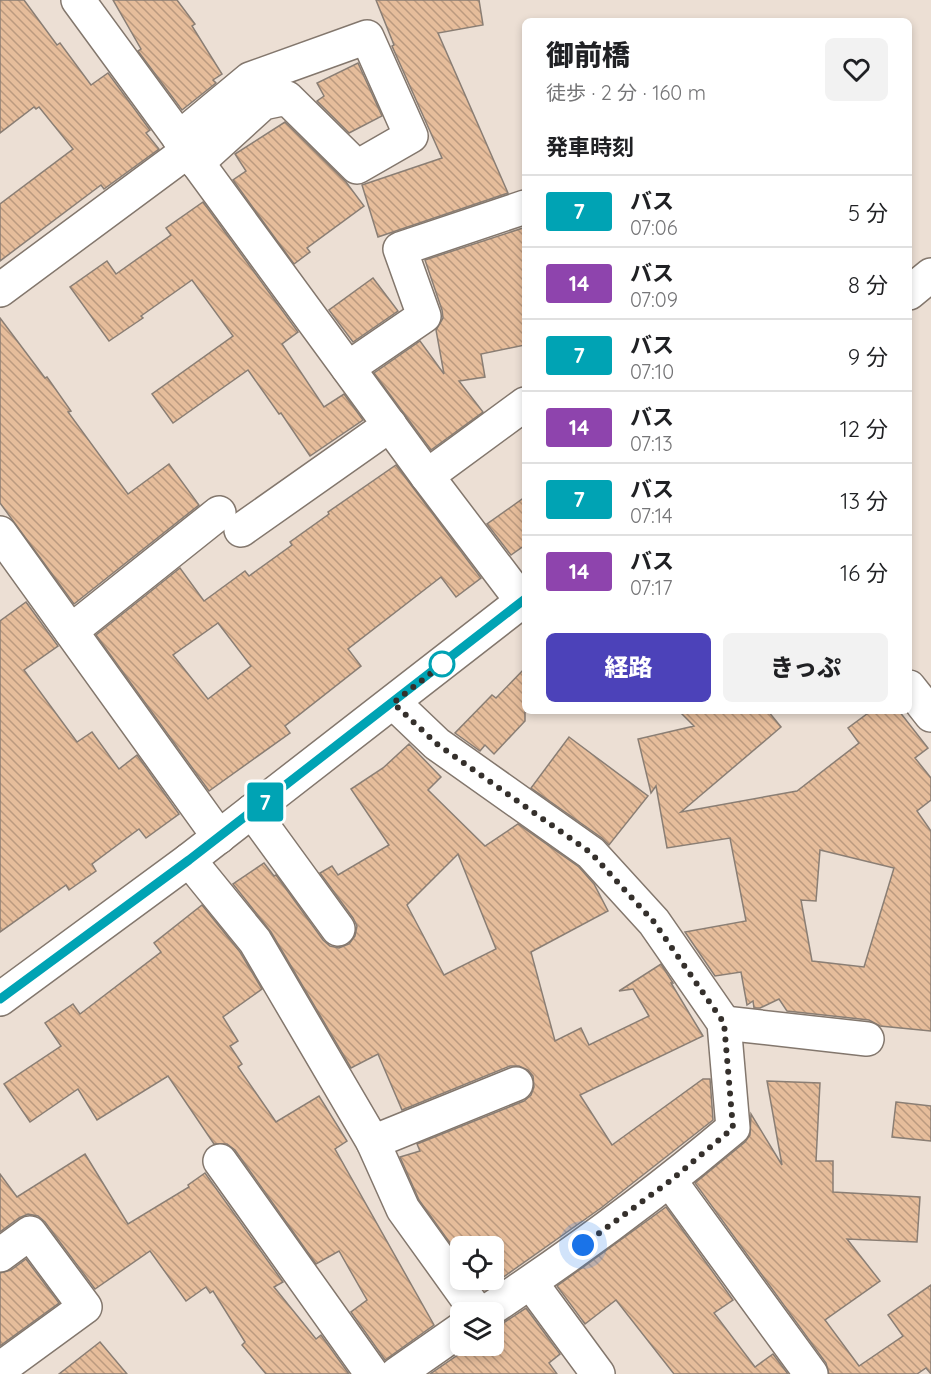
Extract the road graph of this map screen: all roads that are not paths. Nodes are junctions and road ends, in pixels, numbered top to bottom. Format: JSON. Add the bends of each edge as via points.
{"nodes":[{"id":1,"x":78,"y":0,"type":"edge"},
{"id":2,"x":188,"y":150,"type":"junction"},
{"id":3,"x":522,"y":208,"type":"edge"},
{"id":4,"x":931,"y":275,"type":"edge"},
{"id":5,"x":0,"y":290,"type":"edge"},
{"id":6,"x":912,"y":291,"type":"edge"},
{"id":7,"x":348,"y":368,"type":"junction"},
{"id":8,"x":522,"y":406,"type":"edge"},
{"id":9,"x":390,"y":425,"type":"junction"},
{"id":10,"x":428,"y":476,"type":"junction"},
{"id":11,"x":0,"y":533,"type":"edge"},
{"id":12,"x":11,"y":571,"type":"edge"},
{"id":13,"x":522,"y":597,"type":"edge"},
{"id":14,"x":522,"y":602,"type":"edge"},
{"id":15,"x":71,"y":631,"type":"junction"},
{"id":16,"x":912,"y":691,"type":"edge"},
{"id":17,"x":393,"y":703,"type":"junction"},
{"id":18,"x":931,"y":715,"type":"edge"},
{"id":19,"x":252,"y":811,"type":"junction"},
{"id":20,"x":219,"y":837,"type":"junction"},
{"id":21,"x":189,"y":860,"type":"junction"},
{"id":22,"x":338,"y":929,"type":"dead end"},
{"id":23,"x":0,"y":999,"type":"edge"},
{"id":24,"x":724,"y":1023,"type":"junction"},
{"id":25,"x":867,"y":1039,"type":"dead end"},
{"id":26,"x":516,"y":1084,"type":"dead end"},
{"id":27,"x":373,"y":1142,"type":"junction"},
{"id":28,"x":220,"y":1161,"type":"dead end"},
{"id":29,"x":670,"y":1181,"type":"junction"},
{"id":30,"x":0,"y":1255,"type":"edge"},
{"id":31,"x":531,"y":1283,"type":"junction"},
{"id":32,"x":470,"y":1302,"type":"edge"},
{"id":33,"x":502,"y":1302,"type":"edge"},
{"id":34,"x":450,"y":1337,"type":"edge"},
{"id":35,"x":0,"y":1369,"type":"edge"},
{"id":36,"x":372,"y":1374,"type":"edge"},
{"id":37,"x":397,"y":1374,"type":"edge"},
{"id":38,"x":598,"y":1374,"type":"edge"},
{"id":39,"x":811,"y":1374,"type":"edge"}],
"edges":[{"from":1,"to":2,"type":"street"},
{"from":2,"to":2,"type":"street","via":[[263,104],[287,98],[357,167],[411,136],[367,37],[250,79]]},
{"from":2,"to":5,"type":"street"},
{"from":2,"to":7,"type":"street"},
{"from":3,"to":7,"type":"street","via":[[400,249],[424,316]]},
{"from":4,"to":6,"type":"street"},
{"from":7,"to":9,"type":"street"},
{"from":8,"to":10,"type":"street"},
{"from":9,"to":10,"type":"street"},
{"from":9,"to":15,"type":"street","via":[[230,521]]},
{"from":10,"to":13,"type":"street"},
{"from":11,"to":12,"type":"street"},
{"from":12,"to":15,"type":"street"},
{"from":14,"to":17,"type":"street"},
{"from":15,"to":20,"type":"street"},
{"from":16,"to":18,"type":"street"},
{"from":17,"to":19,"type":"street"},
{"from":17,"to":24,"type":"street","via":[[437,744],[591,853],[654,922]]},
{"from":19,"to":20,"type":"street"},
{"from":19,"to":22,"type":"street"},
{"from":20,"to":21,"type":"street"},
{"from":21,"to":23,"type":"street"},
{"from":21,"to":27,"type":"street","via":[[255,941]]},
{"from":24,"to":25,"type":"street"},
{"from":24,"to":29,"type":"street","via":[[733,1128]]},
{"from":26,"to":27,"type":"street"},
{"from":27,"to":32,"type":"street","via":[[403,1209]]},
{"from":28,"to":36,"type":"street"},
{"from":29,"to":31,"type":"street"},
{"from":29,"to":39,"type":"street"},
{"from":30,"to":35,"type":"street","via":[[30,1233],[85,1307]]},
{"from":31,"to":33,"type":"street"},
{"from":31,"to":38,"type":"street"},
{"from":34,"to":37,"type":"street"}]}
